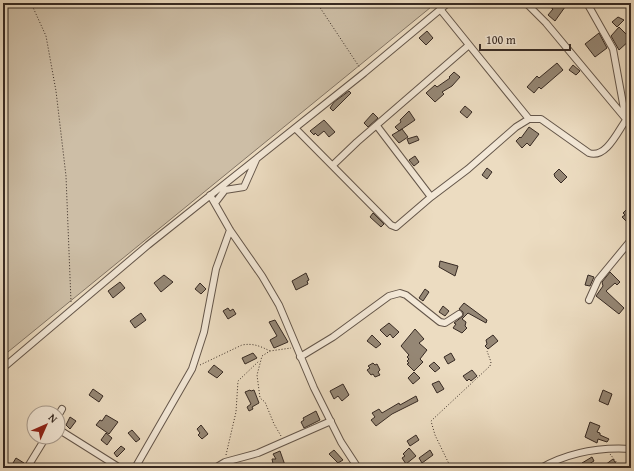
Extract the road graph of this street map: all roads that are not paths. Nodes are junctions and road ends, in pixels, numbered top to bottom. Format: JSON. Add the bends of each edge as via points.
{"nodes":[{"id":1,"x":448,"y":3,"type":"edge"},
{"id":2,"x":526,"y":3,"type":"edge"},
{"id":3,"x":587,"y":3,"type":"edge"},
{"id":4,"x":440,"y":10,"type":"junction"},
{"id":5,"x":469,"y":46,"type":"junction"},
{"id":6,"x":529,"y":119,"type":"junction"},
{"id":7,"x":626,"y":120,"type":"junction"},
{"id":8,"x":631,"y":125,"type":"edge"},
{"id":9,"x":377,"y":126,"type":"junction"},
{"id":10,"x":295,"y":128,"type":"junction"},
{"id":11,"x":257,"y":158,"type":"junction"},
{"id":12,"x":333,"y":165,"type":"junction"},
{"id":13,"x":210,"y":195,"type":"junction"},
{"id":14,"x":431,"y":196,"type":"junction"},
{"id":15,"x":215,"y":203,"type":"junction"},
{"id":16,"x":230,"y":230,"type":"junction"},
{"id":17,"x":631,"y":240,"type":"edge"},
{"id":18,"x":588,"y":300,"type":"dead end"},
{"id":19,"x":459,"y":314,"type":"dead end"},
{"id":20,"x":300,"y":357,"type":"junction"},
{"id":21,"x":3,"y":368,"type":"edge"},
{"id":22,"x":331,"y":421,"type":"junction"},
{"id":23,"x":66,"y":435,"type":"edge"},
{"id":24,"x":41,"y":445,"type":"edge"},
{"id":25,"x":631,"y":449,"type":"edge"},
{"id":26,"x":110,"y":465,"type":"edge"},
{"id":27,"x":27,"y":468,"type":"edge"},
{"id":28,"x":120,"y":468,"type":"edge"},
{"id":29,"x":135,"y":468,"type":"edge"},
{"id":30,"x":215,"y":468,"type":"edge"},
{"id":31,"x":358,"y":468,"type":"edge"},
{"id":32,"x":542,"y":468,"type":"edge"}],
"edges":[{"from":1,"to":4,"type":"street"},
{"from":2,"to":7,"type":"street","via":[[546,23]]},
{"from":3,"to":7,"type":"street","via":[[613,49]]},
{"from":4,"to":5,"type":"street"},
{"from":4,"to":10,"type":"street"},
{"from":5,"to":6,"type":"street"},
{"from":5,"to":9,"type":"street"},
{"from":6,"to":7,"type":"street","via":[[542,119],[594,155],[605,150]]},
{"from":6,"to":14,"type":"street"},
{"from":7,"to":8,"type":"street"},
{"from":9,"to":12,"type":"street"},
{"from":9,"to":14,"type":"street"},
{"from":10,"to":11,"type":"street"},
{"from":10,"to":12,"type":"street"},
{"from":11,"to":13,"type":"street"},
{"from":11,"to":15,"type":"street","via":[[244,187],[225,190]]},
{"from":12,"to":14,"type":"street","via":[[391,225],[396,227]]},
{"from":13,"to":15,"type":"street"},
{"from":13,"to":21,"type":"street"},
{"from":15,"to":16,"type":"street"},
{"from":16,"to":20,"type":"street","via":[[270,288]]},
{"from":16,"to":29,"type":"street","via":[[216,269],[204,332],[192,369]]},
{"from":17,"to":18,"type":"street","via":[[598,280]]},
{"from":19,"to":20,"type":"street","via":[[445,323],[440,322],[400,293],[389,296],[333,338]]},
{"from":20,"to":22,"type":"street"},
{"from":22,"to":30,"type":"street","via":[[258,453],[225,462]]},
{"from":22,"to":31,"type":"street"},
{"from":23,"to":26,"type":"street"},
{"from":24,"to":27,"type":"street"},
{"from":25,"to":32,"type":"street","via":[[568,455]]},
{"from":26,"to":28,"type":"street"}]}
